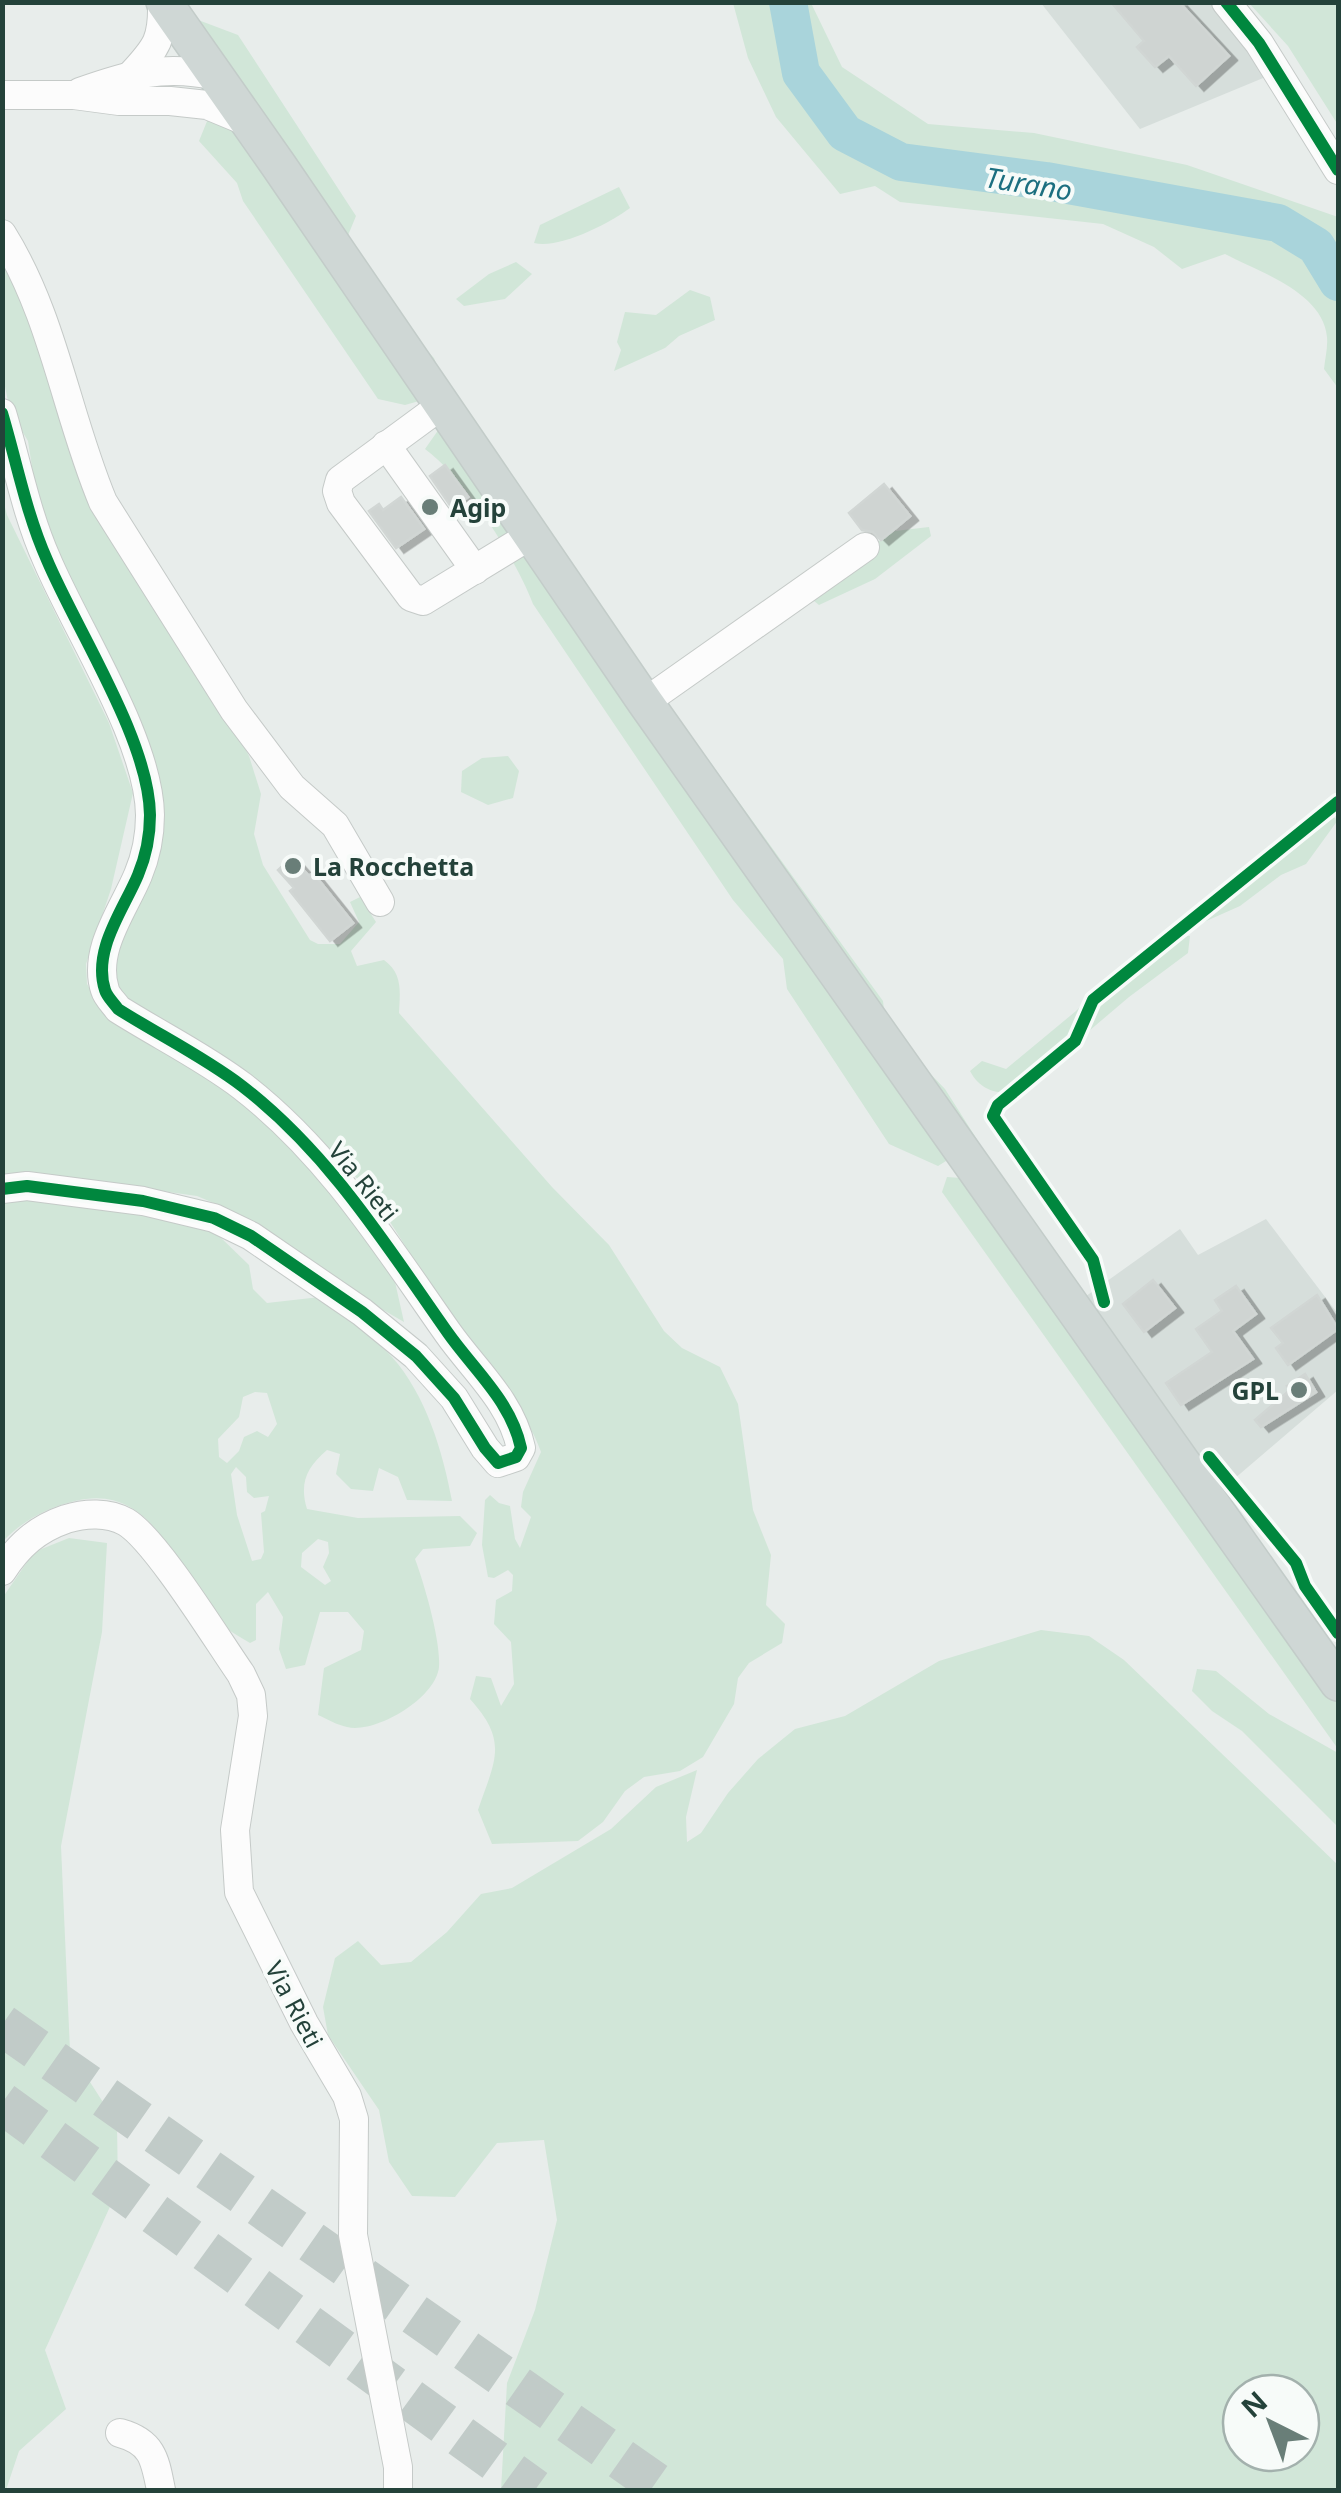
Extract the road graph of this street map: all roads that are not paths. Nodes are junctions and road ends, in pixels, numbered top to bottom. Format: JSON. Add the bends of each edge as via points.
{"nodes":[{"id":1,"x":163,"y":2,"type":"edge"},
{"id":2,"x":1226,"y":2,"type":"edge"},
{"id":3,"x":133,"y":73,"type":"junction"},
{"id":4,"x":216,"y":76,"type":"junction"},
{"id":5,"x":74,"y":94,"type":"junction"},
{"id":6,"x":2,"y":96,"type":"edge"},
{"id":7,"x":170,"y":101,"type":"junction"},
{"id":8,"x":248,"y":122,"type":"junction"},
{"id":9,"x":1338,"y":170,"type":"edge"},
{"id":10,"x":2,"y":234,"type":"edge"},
{"id":11,"x":442,"y":405,"type":"junction"},
{"id":12,"x":2,"y":413,"type":"edge"},
{"id":13,"x":386,"y":445,"type":"junction"},
{"id":14,"x":530,"y":535,"type":"junction"},
{"id":15,"x":865,"y":547,"type":"dead end"},
{"id":16,"x":475,"y":570,"type":"junction"},
{"id":17,"x":645,"y":702,"type":"junction"},
{"id":18,"x":380,"y":902,"type":"dead end"},
{"id":19,"x":2,"y":1188,"type":"edge"},
{"id":20,"x":2,"y":1570,"type":"edge"},
{"id":21,"x":1338,"y":1683,"type":"edge"},
{"id":22,"x":120,"y":2433,"type":"dead end"},
{"id":23,"x":161,"y":2490,"type":"edge"},
{"id":24,"x":398,"y":2490,"type":"edge"}],
"edges":[{"from":1,"to":3,"type":"street","via":[[156,47]]},
{"from":1,"to":4,"type":"main road"},
{"from":2,"to":9,"type":"street"},
{"from":3,"to":4,"type":"street"},
{"from":3,"to":5,"type":"street"},
{"from":4,"to":7,"type":"street"},
{"from":4,"to":8,"type":"main road"},
{"from":5,"to":6,"type":"street"},
{"from":5,"to":7,"type":"street"},
{"from":7,"to":8,"type":"street","via":[[207,105]]},
{"from":8,"to":11,"type":"main road"},
{"from":10,"to":18,"type":"street","via":[[34,294],[103,502],[234,710],[292,787],[335,825]]},
{"from":11,"to":13,"type":"street"},
{"from":11,"to":14,"type":"main road"},
{"from":12,"to":19,"type":"street","name":"Via Rieti","via":[[46,560],[146,780],[148,840],[106,947],[106,992],[118,1009],[241,1086],[307,1146],[360,1205],[497,1393],[521,1448],[498,1464],[416,1356],[251,1236],[214,1218],[143,1201]]},
{"from":13,"to":16,"type":"street"},
{"from":13,"to":16,"type":"street","via":[[340,480],[341,503],[411,596],[423,601]]},
{"from":14,"to":16,"type":"street"},
{"from":14,"to":17,"type":"main road"},
{"from":15,"to":17,"type":"street"},
{"from":17,"to":21,"type":"main road"},
{"from":20,"to":24,"type":"street","name":"Via Rieti","via":[[32,1535],[50,1525],[98,1514],[128,1524],[152,1548],[251,1696],[250,1750],[235,1830],[239,1892],[354,2119],[354,2235]]},
{"from":22,"to":23,"type":"street","via":[[135,2437],[154,2456]]}]}
